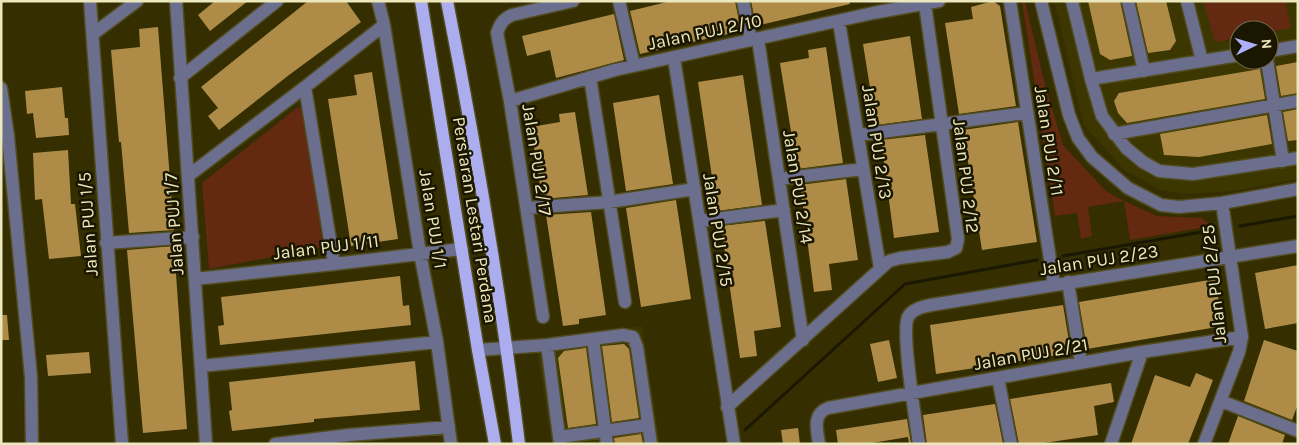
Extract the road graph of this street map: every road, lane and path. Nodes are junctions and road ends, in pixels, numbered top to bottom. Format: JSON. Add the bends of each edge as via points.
{"nodes":[{"id":1,"x":90,"y":1,"type":"edge"},
{"id":2,"x":137,"y":1,"type":"edge"},
{"id":3,"x":176,"y":1,"type":"edge"},
{"id":4,"x":277,"y":1,"type":"edge"},
{"id":5,"x":378,"y":1,"type":"edge"},
{"id":6,"x":421,"y":1,"type":"edge"},
{"id":7,"x":447,"y":1,"type":"edge"},
{"id":8,"x":573,"y":1,"type":"edge"},
{"id":9,"x":619,"y":1,"type":"edge"},
{"id":10,"x":743,"y":1,"type":"edge"},
{"id":11,"x":938,"y":1,"type":"edge"},
{"id":12,"x":1010,"y":1,"type":"edge"},
{"id":13,"x":1041,"y":1,"type":"edge"},
{"id":14,"x":1072,"y":1,"type":"edge"},
{"id":15,"x":1128,"y":1,"type":"edge"},
{"id":16,"x":1187,"y":1,"type":"edge"},
{"id":17,"x":925,"y":4,"type":"junction"},
{"id":18,"x":872,"y":7,"type":"edge"},
{"id":19,"x":839,"y":22,"type":"junction"},
{"id":20,"x":384,"y":25,"type":"junction"},
{"id":21,"x":92,"y":34,"type":"junction"},
{"id":22,"x":755,"y":39,"type":"junction"},
{"id":23,"x":1298,"y":46,"type":"edge"},
{"id":24,"x":1279,"y":49,"type":"edge"},
{"id":25,"x":1229,"y":57,"type":"edge"},
{"id":26,"x":674,"y":58,"type":"junction"},
{"id":27,"x":1202,"y":61,"type":"junction"},
{"id":28,"x":634,"y":65,"type":"junction"},
{"id":29,"x":1269,"y":70,"type":"edge"},
{"id":30,"x":1144,"y":71,"type":"junction"},
{"id":31,"x":590,"y":77,"type":"junction"},
{"id":32,"x":180,"y":78,"type":"junction"},
{"id":33,"x":1091,"y":79,"type":"junction"},
{"id":34,"x":305,"y":87,"type":"junction"},
{"id":35,"x":1,"y":88,"type":"edge"},
{"id":36,"x":510,"y":101,"type":"junction"},
{"id":37,"x":1298,"y":102,"type":"edge"},
{"id":38,"x":1275,"y":105,"type":"junction"},
{"id":39,"x":1026,"y":113,"type":"junction"},
{"id":40,"x":942,"y":124,"type":"junction"},
{"id":41,"x":1114,"y":134,"type":"junction"},
{"id":42,"x":858,"y":135,"type":"junction"},
{"id":43,"x":1298,"y":158,"type":"edge"},
{"id":44,"x":1284,"y":161,"type":"junction"},
{"id":45,"x":864,"y":169,"type":"junction"},
{"id":46,"x":188,"y":176,"type":"junction"},
{"id":47,"x":779,"y":179,"type":"junction"},
{"id":48,"x":695,"y":189,"type":"junction"},
{"id":49,"x":1298,"y":189,"type":"edge"},
{"id":50,"x":609,"y":202,"type":"junction"},
{"id":51,"x":1222,"y":203,"type":"junction"},
{"id":52,"x":527,"y":208,"type":"junction"},
{"id":53,"x":784,"y":210,"type":"junction"},
{"id":54,"x":700,"y":221,"type":"junction"},
{"id":55,"x":193,"y":237,"type":"junction"},
{"id":56,"x":106,"y":243,"type":"junction"},
{"id":57,"x":1298,"y":246,"type":"edge"},
{"id":58,"x":462,"y":249,"type":"junction"},
{"id":59,"x":420,"y":253,"type":"junction"},
{"id":60,"x":1231,"y":257,"type":"junction"},
{"id":61,"x":334,"y":264,"type":"junction"},
{"id":62,"x":880,"y":268,"type":"junction"},
{"id":63,"x":195,"y":279,"type":"junction"},
{"id":64,"x":1053,"y":279,"type":"junction"},
{"id":65,"x":1068,"y":282,"type":"junction"},
{"id":66,"x":625,"y":302,"type":"dead end"},
{"id":67,"x":543,"y":317,"type":"dead end"},
{"id":68,"x":1242,"y":337,"type":"junction"},
{"id":69,"x":592,"y":339,"type":"junction"},
{"id":70,"x":804,"y":340,"type":"junction"},
{"id":71,"x":437,"y":342,"type":"junction"},
{"id":72,"x":546,"y":345,"type":"junction"},
{"id":73,"x":507,"y":347,"type":"junction"},
{"id":74,"x":478,"y":350,"type":"junction"},
{"id":75,"x":1142,"y":352,"type":"junction"},
{"id":76,"x":1081,"y":363,"type":"junction"},
{"id":77,"x":201,"y":366,"type":"junction"},
{"id":78,"x":998,"y":378,"type":"junction"},
{"id":79,"x":912,"y":394,"type":"junction"},
{"id":80,"x":1221,"y":401,"type":"junction"},
{"id":81,"x":728,"y":407,"type":"junction"},
{"id":82,"x":648,"y":425,"type":"junction"},
{"id":83,"x":449,"y":427,"type":"junction"},
{"id":84,"x":606,"y":430,"type":"junction"},
{"id":85,"x":1298,"y":431,"type":"edge"},
{"id":86,"x":560,"y":440,"type":"edge"},
{"id":87,"x":32,"y":444,"type":"edge"},
{"id":88,"x":122,"y":444,"type":"edge"},
{"id":89,"x":206,"y":444,"type":"edge"},
{"id":90,"x":275,"y":444,"type":"edge"},
{"id":91,"x":281,"y":444,"type":"edge"},
{"id":92,"x":451,"y":444,"type":"edge"},
{"id":93,"x":495,"y":444,"type":"edge"},
{"id":94,"x":520,"y":444,"type":"edge"},
{"id":95,"x":608,"y":444,"type":"edge"},
{"id":96,"x":651,"y":444,"type":"edge"},
{"id":97,"x":734,"y":444,"type":"edge"},
{"id":98,"x":819,"y":444,"type":"edge"},
{"id":99,"x":919,"y":444,"type":"edge"},
{"id":100,"x":1011,"y":444,"type":"edge"},
{"id":101,"x":1111,"y":444,"type":"edge"},
{"id":102,"x":1204,"y":444,"type":"edge"}],
"edges":[{"from":1,"to":21,"type":"street","name":"Jalan PUJ 1/5"},
{"from":2,"to":21,"type":"street"},
{"from":3,"to":32,"type":"street","name":"Jalan PUJ 1/7"},
{"from":4,"to":32,"type":"street"},
{"from":5,"to":20,"type":"street","name":"Jalan PUJ 1/1"},
{"from":6,"to":58,"type":"main road","name":"Persiaran Lestari Perdana"},
{"from":7,"to":73,"type":"main road","name":"Persiaran Lestari Perdana"},
{"from":8,"to":36,"type":"street","name":"Jalan PUJ 2/17","via":[[512,15],[499,25],[497,33]]},
{"from":9,"to":28,"type":"street"},
{"from":10,"to":22,"type":"street","name":"Jalan PUJ 2/14"},
{"from":11,"to":17,"type":"street","name":"Jalan PUJ 2/10"},
{"from":12,"to":39,"type":"street","name":"Jalan PUJ 2/11"},
{"from":13,"to":51,"type":"street","via":[[1069,115],[1078,138],[1092,157],[1128,188],[1161,205],[1179,207]]},
{"from":14,"to":33,"type":"street"},
{"from":15,"to":30,"type":"street"},
{"from":16,"to":27,"type":"street"},
{"from":17,"to":18,"type":"street","name":"Jalan PUJ 2/10"},
{"from":17,"to":40,"type":"street","name":"Jalan PUJ 2/12"},
{"from":18,"to":19,"type":"street","name":"Jalan PUJ 2/10"},
{"from":19,"to":22,"type":"street","name":"Jalan PUJ 2/10"},
{"from":19,"to":42,"type":"street","name":"Jalan PUJ 2/13"},
{"from":20,"to":34,"type":"street"},
{"from":20,"to":59,"type":"street","name":"Jalan PUJ 1/1"},
{"from":21,"to":56,"type":"street","name":"Jalan PUJ 1/5"},
{"from":22,"to":26,"type":"street","name":"Jalan PUJ 2/10"},
{"from":22,"to":47,"type":"street","name":"Jalan PUJ 2/14"},
{"from":23,"to":24,"type":"street"},
{"from":25,"to":27,"type":"street"},
{"from":26,"to":28,"type":"street","name":"Jalan PUJ 2/10"},
{"from":26,"to":48,"type":"street","name":"Jalan PUJ 2/15"},
{"from":27,"to":30,"type":"street"},
{"from":28,"to":31,"type":"street","name":"Jalan PUJ 2/10"},
{"from":29,"to":38,"type":"street"},
{"from":30,"to":33,"type":"street"},
{"from":31,"to":36,"type":"street","name":"Jalan PUJ 2/10"},
{"from":31,"to":50,"type":"street"},
{"from":32,"to":46,"type":"street","name":"Jalan PUJ 1/7"},
{"from":33,"to":41,"type":"street","via":[[1102,116]]},
{"from":34,"to":46,"type":"street"},
{"from":34,"to":61,"type":"street"},
{"from":35,"to":87,"type":"street","via":[[31,377]]},
{"from":36,"to":52,"type":"street","name":"Jalan PUJ 2/17"},
{"from":37,"to":38,"type":"street"},
{"from":38,"to":41,"type":"street"},
{"from":38,"to":44,"type":"street"},
{"from":39,"to":40,"type":"street"},
{"from":39,"to":64,"type":"street","name":"Jalan PUJ 2/11"},
{"from":40,"to":42,"type":"street"},
{"from":40,"to":62,"type":"street","name":"Jalan PUJ 2/12","via":[[958,244],[952,250],[889,261]]},
{"from":41,"to":44,"type":"street","via":[[1143,162],[1159,171],[1193,174]]},
{"from":42,"to":45,"type":"street","name":"Jalan PUJ 2/13"},
{"from":43,"to":44,"type":"street"},
{"from":45,"to":47,"type":"street"},
{"from":45,"to":62,"type":"street","name":"Jalan PUJ 2/13"},
{"from":46,"to":55,"type":"street","name":"Jalan PUJ 1/7"},
{"from":47,"to":53,"type":"street","name":"Jalan PUJ 2/14"},
{"from":48,"to":50,"type":"street"},
{"from":48,"to":54,"type":"street","name":"Jalan PUJ 2/15"},
{"from":49,"to":51,"type":"street"},
{"from":50,"to":52,"type":"street"},
{"from":50,"to":66,"type":"street"},
{"from":51,"to":60,"type":"street","name":"Jalan PUJ 2/25"},
{"from":52,"to":67,"type":"street","name":"Jalan PUJ 2/17"},
{"from":53,"to":54,"type":"street"},
{"from":53,"to":70,"type":"street","name":"Jalan PUJ 2/14"},
{"from":54,"to":81,"type":"street","name":"Jalan PUJ 2/15"},
{"from":55,"to":56,"type":"street"},
{"from":55,"to":63,"type":"street","name":"Jalan PUJ 1/7"},
{"from":56,"to":88,"type":"street","name":"Jalan PUJ 1/5"},
{"from":57,"to":60,"type":"street","name":"Jalan PUJ 2/23"},
{"from":58,"to":59,"type":"street","name":"Jalan PUJ 1/11"},
{"from":58,"to":74,"type":"main road","name":"Persiaran Lestari Perdana"},
{"from":59,"to":61,"type":"street","name":"Jalan PUJ 1/11"},
{"from":59,"to":71,"type":"street","name":"Jalan PUJ 1/1"},
{"from":60,"to":65,"type":"street","name":"Jalan PUJ 2/23"},
{"from":60,"to":68,"type":"street","name":"Jalan PUJ 2/25"},
{"from":61,"to":63,"type":"street","name":"Jalan PUJ 1/11"},
{"from":62,"to":70,"type":"street","name":"Jalan PUJ 2/12"},
{"from":63,"to":77,"type":"street","name":"Jalan PUJ 1/7"},
{"from":64,"to":65,"type":"street","name":"Jalan PUJ 2/23"},
{"from":64,"to":79,"type":"street","name":"Jalan PUJ 2/23","via":[[914,310],[908,316],[906,332]]},
{"from":65,"to":76,"type":"street"},
{"from":68,"to":75,"type":"street","name":"Jalan PUJ 2/21"},
{"from":68,"to":80,"type":"street","name":"Jalan PUJ 2/25"},
{"from":69,"to":72,"type":"street"},
{"from":69,"to":82,"type":"street","via":[[633,337]]},
{"from":69,"to":84,"type":"street"},
{"from":70,"to":81,"type":"street","name":"Jalan PUJ 2/12"},
{"from":71,"to":77,"type":"street"},
{"from":71,"to":83,"type":"street","name":"Jalan PUJ 1/1"},
{"from":72,"to":73,"type":"street"},
{"from":72,"to":86,"type":"street"},
{"from":73,"to":74,"type":"street"},
{"from":73,"to":94,"type":"main road","name":"Persiaran Lestari Perdana"},
{"from":74,"to":93,"type":"main road","name":"Persiaran Lestari Perdana"},
{"from":75,"to":76,"type":"street","name":"Jalan PUJ 2/21"},
{"from":75,"to":101,"type":"street"},
{"from":76,"to":78,"type":"street","name":"Jalan PUJ 2/21"},
{"from":77,"to":89,"type":"street","name":"Jalan PUJ 1/7"},
{"from":78,"to":79,"type":"street","name":"Jalan PUJ 2/21"},
{"from":78,"to":100,"type":"street"},
{"from":79,"to":98,"type":"street","name":"Jalan PUJ 2/21","via":[[828,408],[820,413],[816,422]]},
{"from":79,"to":99,"type":"street"},
{"from":80,"to":85,"type":"street"},
{"from":80,"to":102,"type":"street","name":"Jalan PUJ 2/25"},
{"from":81,"to":97,"type":"street","name":"Jalan PUJ 2/15"},
{"from":82,"to":84,"type":"street"},
{"from":82,"to":96,"type":"street"},
{"from":83,"to":91,"type":"street"},
{"from":83,"to":92,"type":"street","name":"Jalan PUJ 1/1"},
{"from":84,"to":86,"type":"street"},
{"from":84,"to":95,"type":"street"},
{"from":90,"to":91,"type":"street"}]}
